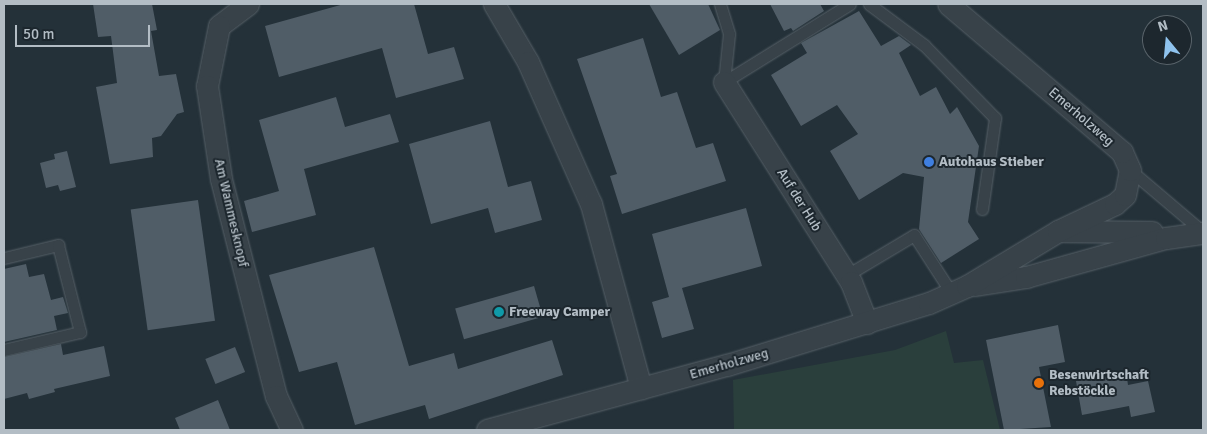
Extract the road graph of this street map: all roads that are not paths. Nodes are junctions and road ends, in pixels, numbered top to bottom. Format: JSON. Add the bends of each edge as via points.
{"nodes":[{"id":1,"x":248,"y":4,"type":"edge"},
{"id":2,"x":494,"y":4,"type":"edge"},
{"id":3,"x":720,"y":4,"type":"edge"},
{"id":4,"x":850,"y":4,"type":"edge"},
{"id":5,"x":869,"y":4,"type":"edge"},
{"id":6,"x":948,"y":4,"type":"edge"},
{"id":7,"x":724,"y":82,"type":"junction"},
{"id":8,"x":1130,"y":170,"type":"junction"},
{"id":9,"x":982,"y":210,"type":"dead end"},
{"id":10,"x":1058,"y":231,"type":"junction"},
{"id":11,"x":1203,"y":232,"type":"edge"},
{"id":12,"x":4,"y":258,"type":"edge"},
{"id":13,"x":847,"y":275,"type":"junction"},
{"id":14,"x":959,"y":290,"type":"junction"},
{"id":15,"x":867,"y":323,"type":"junction"},
{"id":16,"x":4,"y":350,"type":"edge"},
{"id":17,"x":641,"y":388,"type":"junction"},
{"id":18,"x":292,"y":430,"type":"edge"},
{"id":19,"x":487,"y":430,"type":"edge"}],
"edges":[{"from":1,"to":18,"type":"street","name":"Am Wammesknopf","via":[[219,26],[207,86],[223,188],[276,396]]},
{"from":2,"to":17,"type":"street","via":[[532,71],[591,204]]},
{"from":3,"to":7,"type":"lane","via":[[728,34]]},
{"from":4,"to":7,"type":"lane"},
{"from":5,"to":9,"type":"lane","via":[[924,45],[995,118]]},
{"from":6,"to":8,"type":"street","name":"Emerholzweg","via":[[1122,152]]},
{"from":7,"to":13,"type":"street","name":"Auf der Hub"},
{"from":8,"to":10,"type":"street","name":"Emerholzweg","via":[[1125,195],[1115,204]]},
{"from":8,"to":11,"type":"lane"},
{"from":10,"to":11,"type":"street"},
{"from":10,"to":14,"type":"street","name":"Emerholzweg"},
{"from":11,"to":14,"type":"street","name":"Emerholzweg","via":[[1166,238],[1026,277]]},
{"from":12,"to":16,"type":"lane","via":[[58,245],[80,332]]},
{"from":13,"to":14,"type":"lane","via":[[914,235]]},
{"from":13,"to":15,"type":"street","name":"Auf der Hub"},
{"from":14,"to":15,"type":"street","name":"Emerholzweg"},
{"from":15,"to":17,"type":"street","name":"Emerholzweg"},
{"from":17,"to":19,"type":"street","name":"Emerholzweg"}]}
